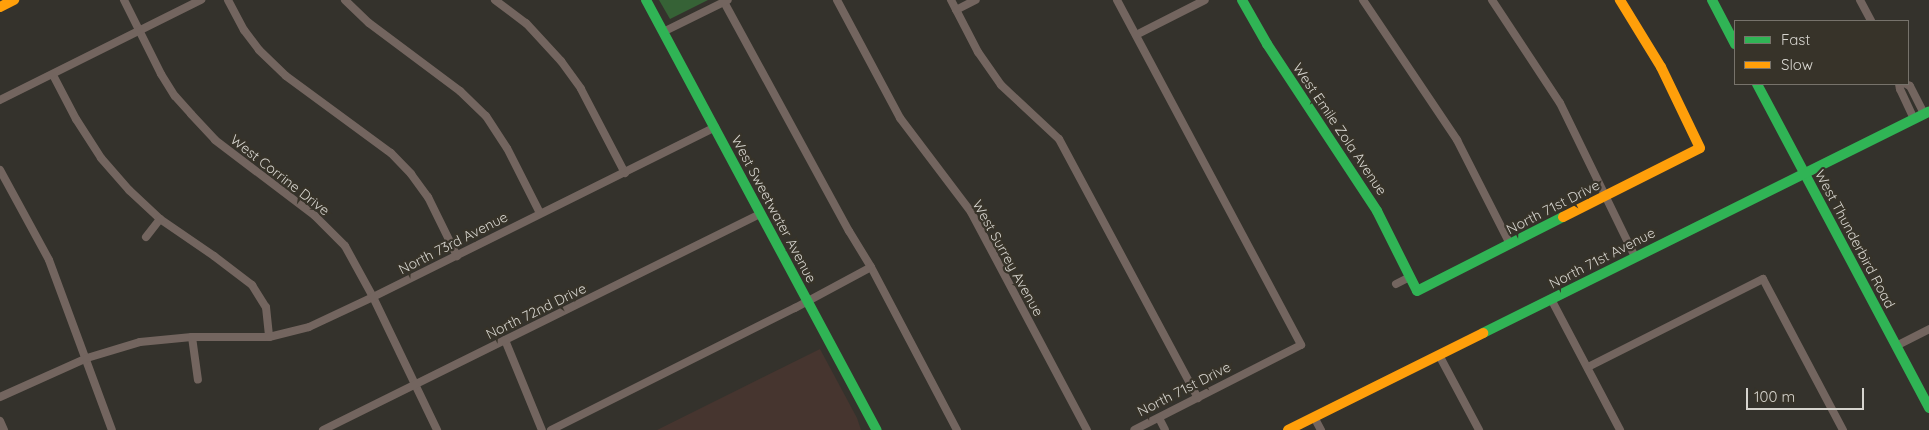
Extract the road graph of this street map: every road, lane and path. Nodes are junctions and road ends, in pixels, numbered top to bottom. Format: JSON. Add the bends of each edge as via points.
{"nodes":[{"id":1,"x":14,"y":0,"type":"edge"},
{"id":2,"x":124,"y":0,"type":"edge"},
{"id":3,"x":201,"y":0,"type":"edge"},
{"id":4,"x":228,"y":0,"type":"edge"},
{"id":5,"x":344,"y":0,"type":"edge"},
{"id":6,"x":495,"y":0,"type":"edge"},
{"id":7,"x":646,"y":0,"type":"edge"},
{"id":8,"x":837,"y":0,"type":"edge"},
{"id":9,"x":951,"y":0,"type":"edge"},
{"id":10,"x":976,"y":0,"type":"edge"},
{"id":11,"x":1117,"y":0,"type":"edge"},
{"id":12,"x":1205,"y":0,"type":"edge"},
{"id":13,"x":1242,"y":0,"type":"edge"},
{"id":14,"x":1364,"y":0,"type":"edge"},
{"id":15,"x":1492,"y":0,"type":"edge"},
{"id":16,"x":1620,"y":0,"type":"edge"},
{"id":17,"x":1712,"y":0,"type":"edge"},
{"id":18,"x":1860,"y":0,"type":"edge"},
{"id":19,"x":726,"y":1,"type":"edge"},
{"id":20,"x":0,"y":7,"type":"edge"},
{"id":21,"x":956,"y":10,"type":"junction"},
{"id":22,"x":1870,"y":20,"type":"edge"},
{"id":23,"x":139,"y":31,"type":"junction"},
{"id":24,"x":663,"y":32,"type":"junction"},
{"id":25,"x":1136,"y":35,"type":"junction"},
{"id":26,"x":1734,"y":42,"type":"edge"},
{"id":27,"x":53,"y":75,"type":"junction"},
{"id":28,"x":1758,"y":85,"type":"edge"},
{"id":29,"x":1900,"y":85,"type":"edge"},
{"id":30,"x":1907,"y":85,"type":"edge"},
{"id":31,"x":1913,"y":92,"type":"junction"},
{"id":32,"x":1903,"y":98,"type":"junction"},
{"id":33,"x":0,"y":100,"type":"edge"},
{"id":34,"x":1922,"y":115,"type":"edge"},
{"id":35,"x":714,"y":128,"type":"junction"},
{"id":36,"x":0,"y":170,"type":"edge"},
{"id":37,"x":625,"y":173,"type":"junction"},
{"id":38,"x":1804,"y":173,"type":"junction"},
{"id":39,"x":1606,"y":196,"type":"junction"},
{"id":40,"x":540,"y":213,"type":"junction"},
{"id":41,"x":761,"y":214,"type":"junction"},
{"id":42,"x":160,"y":219,"type":"junction"},
{"id":43,"x":146,"y":237,"type":"dead end"},
{"id":44,"x":1510,"y":244,"type":"junction"},
{"id":45,"x":457,"y":256,"type":"junction"},
{"id":46,"x":1636,"y":257,"type":"junction"},
{"id":47,"x":871,"y":267,"type":"junction"},
{"id":48,"x":1410,"y":277,"type":"junction"},
{"id":49,"x":1396,"y":284,"type":"dead end"},
{"id":50,"x":1417,"y":291,"type":"joint"},
{"id":51,"x":373,"y":297,"type":"junction"},
{"id":52,"x":1551,"y":299,"type":"junction"},
{"id":53,"x":808,"y":301,"type":"junction"},
{"id":54,"x":1929,"y":330,"type":"edge"},
{"id":55,"x":192,"y":337,"type":"junction"},
{"id":56,"x":269,"y":337,"type":"junction"},
{"id":57,"x":505,"y":340,"type":"junction"},
{"id":58,"x":1896,"y":346,"type":"junction"},
{"id":59,"x":1439,"y":355,"type":"junction"},
{"id":60,"x":86,"y":358,"type":"junction"},
{"id":61,"x":1588,"y":367,"type":"junction"},
{"id":62,"x":198,"y":380,"type":"dead end"},
{"id":63,"x":415,"y":384,"type":"junction"},
{"id":64,"x":0,"y":397,"type":"edge"},
{"id":65,"x":1198,"y":398,"type":"junction"},
{"id":66,"x":1929,"y":408,"type":"edge"},
{"id":67,"x":1314,"y":417,"type":"junction"},
{"id":68,"x":1158,"y":418,"type":"junction"},
{"id":69,"x":0,"y":421,"type":"edge"},
{"id":70,"x":4,"y":430,"type":"edge"},
{"id":71,"x":112,"y":430,"type":"edge"},
{"id":72,"x":324,"y":430,"type":"edge"},
{"id":73,"x":437,"y":430,"type":"edge"},
{"id":74,"x":542,"y":430,"type":"edge"},
{"id":75,"x":551,"y":430,"type":"edge"},
{"id":76,"x":877,"y":430,"type":"edge"},
{"id":77,"x":956,"y":430,"type":"edge"},
{"id":78,"x":1087,"y":430,"type":"edge"},
{"id":79,"x":1134,"y":430,"type":"edge"},
{"id":80,"x":1165,"y":430,"type":"edge"},
{"id":81,"x":1288,"y":430,"type":"edge"},
{"id":82,"x":1321,"y":430,"type":"edge"},
{"id":83,"x":1479,"y":430,"type":"edge"},
{"id":84,"x":1620,"y":430,"type":"edge"},
{"id":85,"x":1843,"y":430,"type":"edge"}],
"edges":[{"from":1,"to":20,"type":"street"},
{"from":2,"to":23,"type":"street","name":"West Corrine Drive"},
{"from":3,"to":23,"type":"street"},
{"from":4,"to":45,"type":"street","via":[[259,50],[286,76],[391,153],[411,174],[428,197]]},
{"from":5,"to":40,"type":"street","via":[[369,23],[460,91],[486,116],[507,148]]},
{"from":6,"to":37,"type":"street","via":[[526,23],[561,61],[581,89]]},
{"from":7,"to":24,"type":"street","name":"West Sweetwater Avenue"},
{"from":8,"to":78,"type":"street","name":"West Surrey Avenue","via":[[900,118],[971,212]]},
{"from":9,"to":21,"type":"street"},
{"from":10,"to":21,"type":"street"},
{"from":11,"to":25,"type":"street"},
{"from":12,"to":25,"type":"street"},
{"from":13,"to":48,"type":"street","name":"West Emile Zola Avenue","via":[[1267,44],[1377,210]]},
{"from":14,"to":44,"type":"street","via":[[1461,146]]},
{"from":15,"to":39,"type":"street","via":[[1560,103]]},
{"from":16,"to":39,"type":"street","name":"North 71st Drive","via":[[1652,52],[1700,148]]},
{"from":17,"to":26,"type":"street"},
{"from":18,"to":22,"type":"street"},
{"from":19,"to":24,"type":"street"},
{"from":19,"to":47,"type":"street","via":[[848,231]]},
{"from":21,"to":65,"type":"street","via":[[978,52],[1001,85],[1059,139]]},
{"from":23,"to":27,"type":"street"},
{"from":23,"to":51,"type":"street","name":"West Corrine Drive","via":[[175,96],[215,140],[315,216],[344,246]]},
{"from":24,"to":35,"type":"street","name":"West Sweetwater Avenue"},
{"from":25,"to":65,"type":"street","name":"North 71st Drive","via":[[1301,345]]},
{"from":27,"to":33,"type":"street"},
{"from":27,"to":42,"type":"street","via":[[101,158]]},
{"from":28,"to":38,"type":"street","name":"West Thunderbird Road"},
{"from":29,"to":32,"type":"street"},
{"from":30,"to":31,"type":"street"},
{"from":31,"to":32,"type":"street"},
{"from":31,"to":34,"type":"street"},
{"from":32,"to":34,"type":"street"},
{"from":34,"to":38,"type":"street","name":"North 71st Avenue"},
{"from":35,"to":37,"type":"street","name":"North 73rd Avenue"},
{"from":35,"to":41,"type":"street","name":"West Sweetwater Avenue"},
{"from":36,"to":60,"type":"street","via":[[49,260]]},
{"from":37,"to":40,"type":"street","name":"North 73rd Avenue"},
{"from":38,"to":46,"type":"street","name":"North 71st Avenue"},
{"from":38,"to":58,"type":"street","name":"West Thunderbird Road"},
{"from":39,"to":44,"type":"street","name":"North 71st Drive"},
{"from":39,"to":46,"type":"street"},
{"from":40,"to":45,"type":"street","name":"North 73rd Avenue"},
{"from":41,"to":53,"type":"street","name":"West Sweetwater Avenue"},
{"from":41,"to":57,"type":"street","name":"North 72nd Drive"},
{"from":42,"to":43,"type":"street"},
{"from":42,"to":56,"type":"street","via":[[252,285],[266,307]]},
{"from":44,"to":50,"type":"street","name":"North 71st Drive"},
{"from":45,"to":51,"type":"street","name":"North 73rd Avenue"},
{"from":46,"to":52,"type":"street","name":"North 71st Avenue"},
{"from":47,"to":53,"type":"street"},
{"from":47,"to":77,"type":"street"},
{"from":48,"to":49,"type":"street"},
{"from":48,"to":50,"type":"street","name":"West Emile Zola Avenue"},
{"from":51,"to":56,"type":"street","name":"North 73rd Avenue","via":[[309,327]]},
{"from":51,"to":63,"type":"street","name":"West Corrine Drive"},
{"from":52,"to":59,"type":"street","name":"North 71st Avenue"},
{"from":52,"to":61,"type":"street"},
{"from":53,"to":75,"type":"street"},
{"from":53,"to":76,"type":"street","name":"West Sweetwater Avenue"},
{"from":54,"to":58,"type":"street"},
{"from":55,"to":56,"type":"street","name":"North 73rd Avenue"},
{"from":55,"to":60,"type":"street","name":"North 73rd Avenue","via":[[140,342]]},
{"from":55,"to":62,"type":"street"},
{"from":57,"to":63,"type":"street","name":"North 72nd Drive"},
{"from":57,"to":74,"type":"street"},
{"from":58,"to":66,"type":"street","name":"West Thunderbird Road"},
{"from":59,"to":67,"type":"street","name":"North 71st Avenue"},
{"from":59,"to":83,"type":"street"},
{"from":60,"to":64,"type":"street","name":"North 73rd Avenue"},
{"from":60,"to":71,"type":"street"},
{"from":61,"to":84,"type":"street"},
{"from":61,"to":85,"type":"street","via":[[1763,279]]},
{"from":63,"to":72,"type":"street","name":"North 72nd Drive"},
{"from":63,"to":73,"type":"street","name":"West Corrine Drive"},
{"from":65,"to":68,"type":"street","name":"North 71st Drive"},
{"from":67,"to":81,"type":"street","name":"North 71st Avenue"},
{"from":67,"to":82,"type":"street"},
{"from":68,"to":79,"type":"street","name":"North 71st Drive"},
{"from":68,"to":80,"type":"street"},
{"from":69,"to":70,"type":"street"}]}
